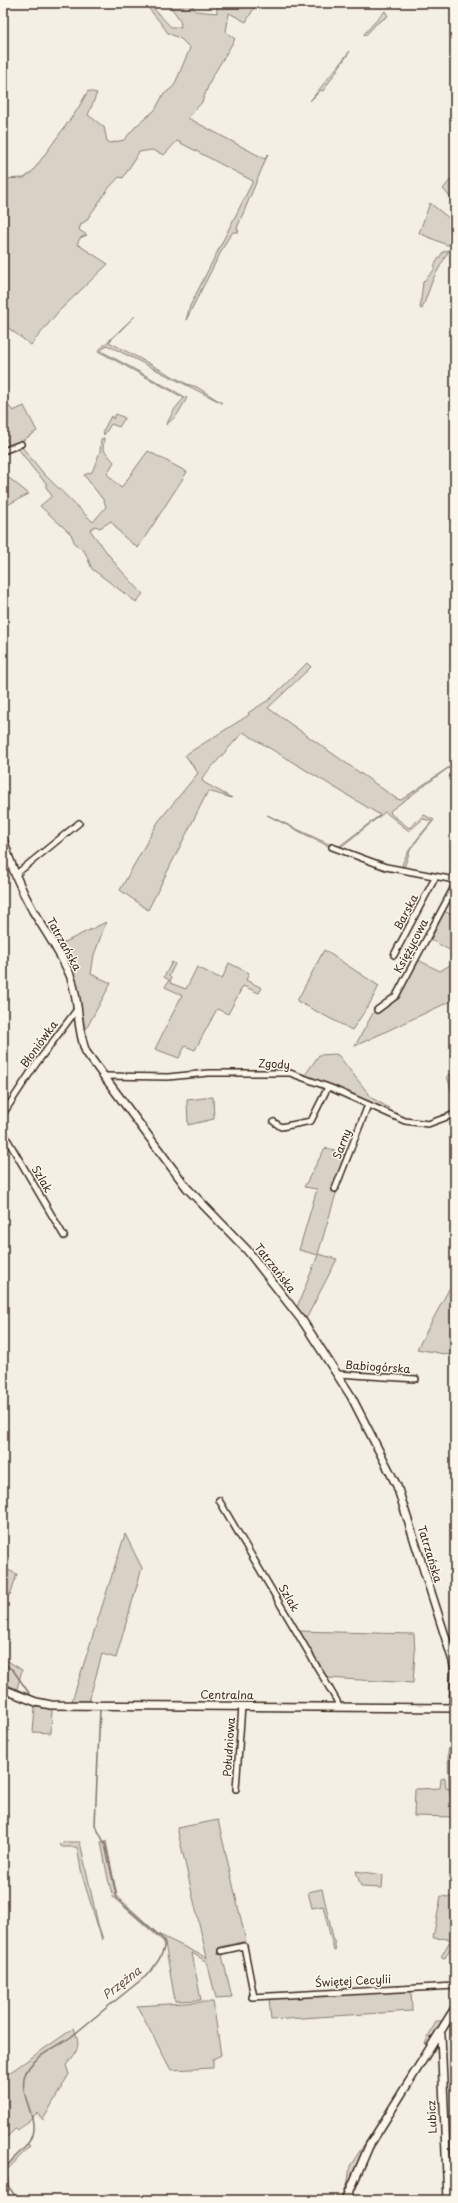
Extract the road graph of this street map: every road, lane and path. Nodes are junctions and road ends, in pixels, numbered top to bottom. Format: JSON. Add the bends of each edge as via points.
{"nodes":[{"id":1,"x":21,"y":444,"type":"dead end"},
{"id":2,"x":3,"y":451,"type":"edge"},
{"id":3,"x":79,"y":823,"type":"dead end"},
{"id":4,"x":3,"y":838,"type":"edge"},
{"id":5,"x":332,"y":847,"type":"dead end"},
{"id":6,"x":455,"y":872,"type":"edge"},
{"id":7,"x":14,"y":875,"type":"junction"},
{"id":8,"x":435,"y":878,"type":"junction"},
{"id":9,"x":453,"y":880,"type":"edge"},
{"id":10,"x":455,"y":885,"type":"edge"},
{"id":11,"x":394,"y":955,"type":"dead end"},
{"id":12,"x":79,"y":1007,"type":"junction"},
{"id":13,"x":377,"y":1010,"type":"dead end"},
{"id":14,"x":105,"y":1076,"type":"junction"},
{"id":15,"x":328,"y":1087,"type":"junction"},
{"id":16,"x":368,"y":1106,"type":"junction"},
{"id":17,"x":3,"y":1114,"type":"edge"},
{"id":18,"x":455,"y":1114,"type":"edge"},
{"id":19,"x":274,"y":1122,"type":"dead end"},
{"id":20,"x":3,"y":1132,"type":"edge"},
{"id":21,"x":335,"y":1189,"type":"dead end"},
{"id":22,"x":64,"y":1236,"type":"dead end"},
{"id":23,"x":338,"y":1374,"type":"junction"},
{"id":24,"x":416,"y":1379,"type":"dead end"},
{"id":25,"x":220,"y":1500,"type":"dead end"},
{"id":26,"x":3,"y":1689,"type":"edge"},
{"id":27,"x":242,"y":1706,"type":"junction"},
{"id":28,"x":338,"y":1707,"type":"junction"},
{"id":29,"x":454,"y":1708,"type":"edge"},
{"id":30,"x":236,"y":1789,"type":"dead end"},
{"id":31,"x":222,"y":1951,"type":"dead end"},
{"id":32,"x":455,"y":1986,"type":"edge"},
{"id":33,"x":455,"y":2008,"type":"edge"},
{"id":34,"x":441,"y":2033,"type":"junction"},
{"id":35,"x":432,"y":2047,"type":"junction"},
{"id":36,"x":440,"y":2049,"type":"junction"},
{"id":37,"x":346,"y":2200,"type":"edge"},
{"id":38,"x":448,"y":2200,"type":"edge"}],
"edges":[{"from":1,"to":2,"type":"street"},
{"from":3,"to":7,"type":"street"},
{"from":4,"to":7,"type":"street","name":"Tatrzańska"},
{"from":5,"to":8,"type":"street","via":[[386,867]]},
{"from":6,"to":9,"type":"street"},
{"from":7,"to":12,"type":"street","name":"Tatrzańska","via":[[64,962]]},
{"from":8,"to":9,"type":"street"},
{"from":8,"to":11,"type":"street","name":"Barska"},
{"from":10,"to":13,"type":"street","name":"Księżycowa","via":[[396,996]]},
{"from":12,"to":14,"type":"street","name":"Tatrzańska","via":[[83,1045]]},
{"from":12,"to":17,"type":"street","name":"Błoniówka","via":[[36,1064]]},
{"from":14,"to":15,"type":"street","name":"Zgody","via":[[168,1077],[208,1073],[290,1073]]},
{"from":14,"to":23,"type":"street","name":"Tatrzańska","via":[[187,1188],[256,1260],[304,1323]]},
{"from":15,"to":16,"type":"street","name":"Zgody"},
{"from":15,"to":19,"type":"street","via":[[311,1121],[281,1127]]},
{"from":16,"to":18,"type":"street","name":"Zgody","via":[[415,1124],[428,1124]]},
{"from":16,"to":21,"type":"street","name":"Sarny"},
{"from":20,"to":22,"type":"street","name":"Szlak"},
{"from":23,"to":24,"type":"street","name":"Babiogórska"},
{"from":23,"to":29,"type":"street","name":"Tatrzańska","via":[[363,1417],[397,1486],[453,1661]]},
{"from":25,"to":28,"type":"street","name":"Szlak","via":[[337,1701]]},
{"from":26,"to":27,"type":"street","name":"Centralna","via":[[30,1700],[51,1704]]},
{"from":27,"to":28,"type":"street","name":"Centralna"},
{"from":27,"to":30,"type":"street","name":"Południowa"},
{"from":28,"to":29,"type":"street","name":"Centralna"},
{"from":31,"to":32,"type":"street","name":"Świętej Cecylii","via":[[244,1946],[253,1997]]},
{"from":33,"to":34,"type":"street"},
{"from":34,"to":35,"type":"street"},
{"from":34,"to":36,"type":"street","name":"Lubicz"},
{"from":35,"to":36,"type":"street"},
{"from":35,"to":37,"type":"street","via":[[369,2146]]},
{"from":36,"to":38,"type":"street","name":"Lubicz"}]}
